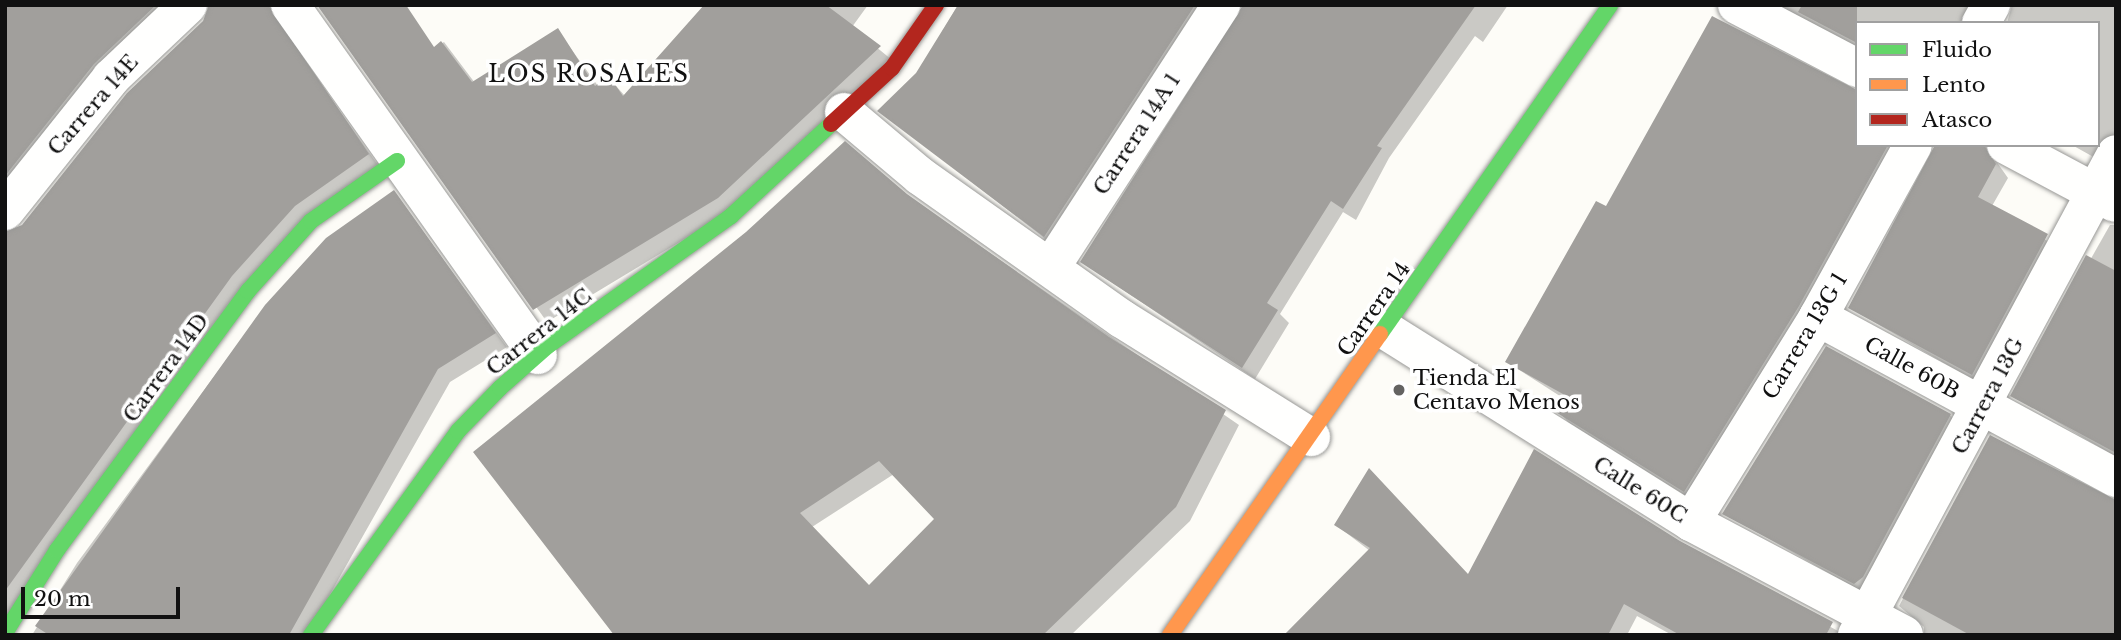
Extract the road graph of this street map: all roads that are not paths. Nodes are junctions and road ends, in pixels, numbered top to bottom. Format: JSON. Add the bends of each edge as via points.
{"nodes":[{"id":1,"x":188,"y":5,"type":"edge"},
{"id":2,"x":290,"y":5,"type":"edge"},
{"id":3,"x":936,"y":5,"type":"edge"},
{"id":4,"x":1221,"y":5,"type":"edge"},
{"id":5,"x":1610,"y":5,"type":"edge"},
{"id":6,"x":1737,"y":5,"type":"edge"},
{"id":7,"x":1991,"y":5,"type":"edge"},
{"id":8,"x":1982,"y":21,"type":"edge"},
{"id":9,"x":1855,"y":67,"type":"edge"},
{"id":10,"x":844,"y":113,"type":"junction"},
{"id":11,"x":1912,"y":147,"type":"edge"},
{"id":12,"x":2010,"y":147,"type":"edge"},
{"id":13,"x":2116,"y":154,"type":"edge"},
{"id":14,"x":397,"y":161,"type":"junction"},
{"id":15,"x":2105,"y":197,"type":"edge"},
{"id":16,"x":5,"y":211,"type":"edge"},
{"id":17,"x":1053,"y":264,"type":"junction"},
{"id":18,"x":1818,"y":317,"type":"junction"},
{"id":19,"x":1385,"y":330,"type":"junction"},
{"id":20,"x":538,"y":355,"type":"junction"},
{"id":21,"x":1984,"y":407,"type":"junction"},
{"id":22,"x":1311,"y":438,"type":"junction"},
{"id":23,"x":2116,"y":478,"type":"edge"},
{"id":24,"x":1691,"y":522,"type":"junction"},
{"id":25,"x":1862,"y":625,"type":"edge"},
{"id":26,"x":5,"y":633,"type":"edge"},
{"id":27,"x":311,"y":635,"type":"edge"},
{"id":28,"x":1170,"y":635,"type":"edge"},
{"id":29,"x":1904,"y":635,"type":"edge"}],
"edges":[{"from":1,"to":16,"type":"street","name":"Carrera 14E","via":[[111,78]]},
{"from":2,"to":14,"type":"street"},
{"from":3,"to":10,"type":"street","name":"Carrera 14C","via":[[892,68]]},
{"from":4,"to":17,"type":"street","name":"Carrera 14A 1"},
{"from":5,"to":19,"type":"street","name":"Carrera 14"},
{"from":6,"to":9,"type":"street"},
{"from":7,"to":8,"type":"street"},
{"from":10,"to":17,"type":"street","via":[[920,176]]},
{"from":10,"to":20,"type":"street","name":"Carrera 14C","via":[[731,216]]},
{"from":11,"to":18,"type":"street","name":"Carrera 13G 1"},
{"from":12,"to":15,"type":"street"},
{"from":13,"to":15,"type":"street","name":"Carrera 13G"},
{"from":14,"to":20,"type":"street"},
{"from":14,"to":26,"type":"street","name":"Carrera 14D","via":[[311,221],[248,290],[57,550]]},
{"from":15,"to":21,"type":"street","name":"Carrera 13G"},
{"from":17,"to":22,"type":"street","via":[[1122,318]]},
{"from":18,"to":21,"type":"street","name":"Calle 60B"},
{"from":18,"to":24,"type":"street","name":"Carrera 13G 1"},
{"from":19,"to":22,"type":"street","name":"Carrera 14"},
{"from":19,"to":24,"type":"street","name":"Calle 60C"},
{"from":20,"to":27,"type":"street","name":"Carrera 14C","via":[[458,431]]},
{"from":21,"to":23,"type":"street","name":"Calle 60B"},
{"from":21,"to":25,"type":"street","name":"Carrera 13G"},
{"from":22,"to":28,"type":"street","name":"Carrera 14"},
{"from":24,"to":25,"type":"street","name":"Calle 60C"},
{"from":25,"to":29,"type":"street","name":"Calle 60C"}]}
